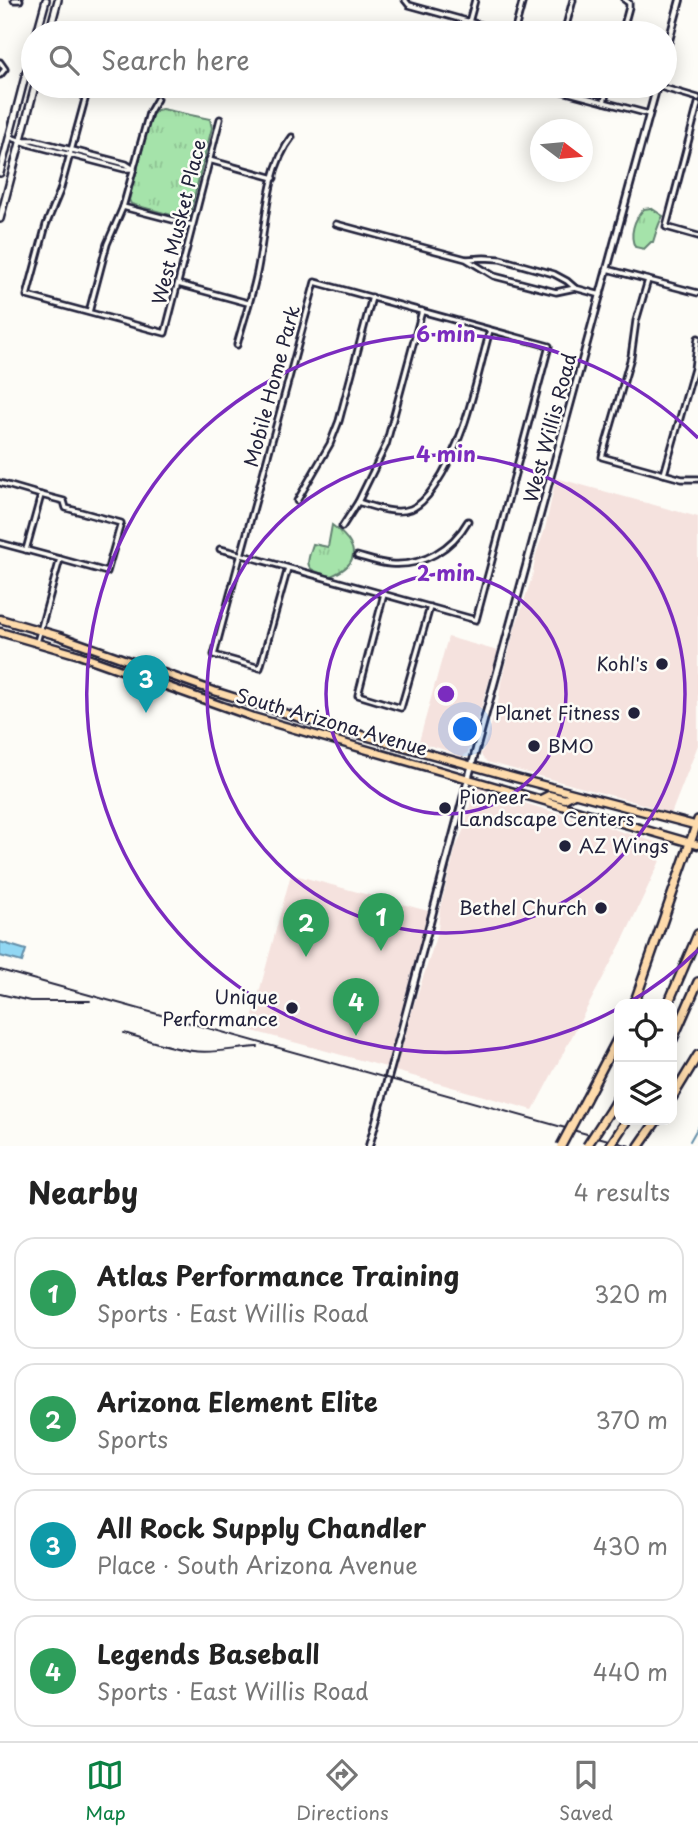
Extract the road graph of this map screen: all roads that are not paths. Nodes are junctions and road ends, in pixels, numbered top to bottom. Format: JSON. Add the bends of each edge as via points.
{"nodes":[{"id":1,"x":14,"y":0,"type":"edge"},
{"id":2,"x":20,"y":0,"type":"edge"},
{"id":3,"x":47,"y":0,"type":"edge"},
{"id":4,"x":58,"y":0,"type":"edge"},
{"id":5,"x":475,"y":0,"type":"edge"},
{"id":6,"x":523,"y":0,"type":"edge"},
{"id":7,"x":573,"y":0,"type":"edge"},
{"id":8,"x":680,"y":0,"type":"edge"},
{"id":9,"x":405,"y":1,"type":"edge"},
{"id":10,"x":627,"y":1,"type":"edge"},
{"id":11,"x":41,"y":21,"type":"edge"},
{"id":12,"x":52,"y":21,"type":"edge"},
{"id":13,"x":465,"y":21,"type":"edge"},
{"id":14,"x":469,"y":21,"type":"edge"},
{"id":15,"x":516,"y":21,"type":"edge"},
{"id":16,"x":567,"y":21,"type":"edge"},
{"id":17,"x":625,"y":21,"type":"edge"},
{"id":18,"x":674,"y":21,"type":"edge"},
{"id":19,"x":0,"y":62,"type":"edge"},
{"id":20,"x":0,"y":75,"type":"edge"},
{"id":21,"x":677,"y":91,"type":"edge"},
{"id":22,"x":21,"y":93,"type":"edge"},
{"id":23,"x":698,"y":97,"type":"edge"},
{"id":24,"x":32,"y":98,"type":"edge"},
{"id":25,"x":85,"y":98,"type":"edge"},
{"id":26,"x":589,"y":98,"type":"edge"},
{"id":27,"x":605,"y":98,"type":"edge"},
{"id":28,"x":654,"y":98,"type":"edge"},
{"id":29,"x":157,"y":99,"type":"dead end"},
{"id":30,"x":604,"y":102,"type":"junction"},
{"id":31,"x":698,"y":104,"type":"edge"},
{"id":32,"x":649,"y":114,"type":"junction"},
{"id":33,"x":220,"y":119,"type":"dead end"},
{"id":34,"x":10,"y":137,"type":"junction"},
{"id":35,"x":292,"y":137,"type":"dead end"},
{"id":36,"x":21,"y":140,"type":"junction"},
{"id":37,"x":71,"y":152,"type":"junction"},
{"id":38,"x":209,"y":160,"type":"junction"},
{"id":39,"x":134,"y":169,"type":"junction"},
{"id":40,"x":0,"y":173,"type":"edge"},
{"id":41,"x":274,"y":178,"type":"junction"},
{"id":42,"x":124,"y":207,"type":"junction"},
{"id":43,"x":0,"y":219,"type":"edge"},
{"id":44,"x":336,"y":224,"type":"dead end"},
{"id":45,"x":192,"y":225,"type":"junction"},
{"id":46,"x":698,"y":236,"type":"edge"},
{"id":47,"x":466,"y":259,"type":"junction"},
{"id":48,"x":607,"y":269,"type":"junction"},
{"id":49,"x":648,"y":280,"type":"junction"},
{"id":50,"x":178,"y":284,"type":"junction"},
{"id":51,"x":575,"y":288,"type":"junction"},
{"id":52,"x":698,"y":292,"type":"edge"},
{"id":53,"x":601,"y":295,"type":"junction"},
{"id":54,"x":372,"y":298,"type":"junction"},
{"id":55,"x":248,"y":303,"type":"junction"},
{"id":56,"x":422,"y":311,"type":"junction"},
{"id":57,"x":89,"y":312,"type":"junction"},
{"id":58,"x":490,"y":330,"type":"junction"},
{"id":59,"x":698,"y":338,"type":"edge"},
{"id":60,"x":237,"y":345,"type":"dead end"},
{"id":61,"x":664,"y":474,"type":"junction"},
{"id":62,"x":698,"y":479,"type":"edge"},
{"id":63,"x":0,"y":483,"type":"edge"},
{"id":64,"x":41,"y":495,"type":"junction"},
{"id":65,"x":297,"y":501,"type":"dead end"},
{"id":66,"x":358,"y":502,"type":"junction"},
{"id":67,"x":468,"y":521,"type":"dead end"},
{"id":68,"x":342,"y":527,"type":"dead end"},
{"id":69,"x":0,"y":543,"type":"edge"},
{"id":70,"x":220,"y":549,"type":"dead end"},
{"id":71,"x":26,"y":550,"type":"junction"},
{"id":72,"x":241,"y":555,"type":"junction"},
{"id":73,"x":357,"y":556,"type":"dead end"},
{"id":74,"x":61,"y":559,"type":"junction"},
{"id":75,"x":288,"y":568,"type":"junction"},
{"id":76,"x":384,"y":594,"type":"junction"},
{"id":77,"x":430,"y":607,"type":"junction"},
{"id":78,"x":0,"y":619,"type":"edge"},
{"id":79,"x":40,"y":631,"type":"junction"},
{"id":80,"x":0,"y":632,"type":"edge"},
{"id":81,"x":37,"y":642,"type":"junction"},
{"id":82,"x":471,"y":766,"type":"junction"},
{"id":83,"x":468,"y":778,"type":"junction"},
{"id":84,"x":574,"y":794,"type":"junction"},
{"id":85,"x":540,"y":799,"type":"junction"},
{"id":86,"x":697,"y":824,"type":"edge"},
{"id":87,"x":694,"y":844,"type":"edge"},
{"id":88,"x":698,"y":934,"type":"edge"},
{"id":89,"x":698,"y":982,"type":"edge"},
{"id":90,"x":636,"y":999,"type":"edge"},
{"id":91,"x":670,"y":999,"type":"edge"},
{"id":92,"x":677,"y":1030,"type":"edge"},
{"id":93,"x":614,"y":1046,"type":"edge"},
{"id":94,"x":698,"y":1055,"type":"edge"},
{"id":95,"x":677,"y":1090,"type":"edge"},
{"id":96,"x":614,"y":1104,"type":"edge"},
{"id":97,"x":623,"y":1125,"type":"edge"},
{"id":98,"x":654,"y":1125,"type":"edge"},
{"id":99,"x":369,"y":1146,"type":"edge"},
{"id":100,"x":561,"y":1146,"type":"edge"},
{"id":101,"x":587,"y":1146,"type":"edge"},
{"id":102,"x":610,"y":1146,"type":"edge"},
{"id":103,"x":639,"y":1146,"type":"edge"}],
"edges":[{"from":1,"to":2,"type":"street"},
{"from":3,"to":11,"type":"main road"},
{"from":4,"to":12,"type":"main road"},
{"from":5,"to":14,"type":"street"},
{"from":6,"to":15,"type":"street"},
{"from":7,"to":16,"type":"street"},
{"from":8,"to":18,"type":"street"},
{"from":9,"to":13,"type":"street"},
{"from":10,"to":17,"type":"street"},
{"from":19,"to":20,"type":"street","via":[[5,69]]},
{"from":21,"to":23,"type":"street"},
{"from":22,"to":34,"type":"main road"},
{"from":24,"to":36,"type":"main road"},
{"from":25,"to":37,"type":"street"},
{"from":26,"to":30,"type":"street"},
{"from":27,"to":30,"type":"street"},
{"from":28,"to":32,"type":"street","name":"West Willis Road"},
{"from":29,"to":39,"type":"street"},
{"from":30,"to":32,"type":"street"},
{"from":31,"to":46,"type":"street","via":[[666,227]]},
{"from":32,"to":48,"type":"street","name":"West Willis Road"},
{"from":33,"to":38,"type":"street","name":"West Musket Place"},
{"from":34,"to":36,"type":"street"},
{"from":34,"to":40,"type":"main road"},
{"from":35,"to":41,"type":"street"},
{"from":36,"to":37,"type":"street"},
{"from":36,"to":43,"type":"main road"},
{"from":37,"to":39,"type":"street"},
{"from":37,"to":57,"type":"street","via":[[27,296]]},
{"from":38,"to":41,"type":"street"},
{"from":38,"to":45,"type":"street","name":"West Musket Place"},
{"from":39,"to":42,"type":"street"},
{"from":41,"to":55,"type":"street"},
{"from":42,"to":45,"type":"street"},
{"from":42,"to":57,"type":"street","via":[[107,244]]},
{"from":44,"to":47,"type":"street"},
{"from":45,"to":50,"type":"street","name":"West Musket Place"},
{"from":47,"to":51,"type":"street","via":[[499,259],[554,274]]},
{"from":47,"to":51,"type":"street","via":[[489,275],[540,289],[564,292]]},
{"from":48,"to":49,"type":"street"},
{"from":48,"to":53,"type":"street","name":"West Willis Road"},
{"from":49,"to":52,"type":"street"},
{"from":49,"to":61,"type":"street","via":[[602,457]]},
{"from":50,"to":55,"type":"street"},
{"from":50,"to":57,"type":"street","name":"West Musket Place","via":[[165,333]]},
{"from":51,"to":53,"type":"street"},
{"from":53,"to":82,"type":"street","name":"West Willis Road"},
{"from":54,"to":56,"type":"street","name":"Mobile Home Park"},
{"from":54,"to":65,"type":"street","via":[[339,421]]},
{"from":54,"to":72,"type":"street","name":"Mobile Home Park","via":[[315,282]]},
{"from":55,"to":60,"type":"street"},
{"from":56,"to":58,"type":"street","name":"Mobile Home Park"},
{"from":56,"to":66,"type":"street","via":[[386,445]]},
{"from":58,"to":66,"type":"street","via":[[468,415],[444,473],[429,494],[419,506],[402,512]]},
{"from":58,"to":77,"type":"street","name":"Mobile Home Park","via":[[549,345],[476,620]]},
{"from":59,"to":61,"type":"street","via":[[694,369]]},
{"from":61,"to":62,"type":"street"},
{"from":63,"to":64,"type":"street"},
{"from":64,"to":71,"type":"street"},
{"from":64,"to":74,"type":"street","via":[[64,501],[66,508],[121,523],[107,572]]},
{"from":66,"to":68,"type":"street"},
{"from":67,"to":73,"type":"street","via":[[439,553],[425,559],[390,564]]},
{"from":69,"to":71,"type":"street"},
{"from":70,"to":72,"type":"street","name":"Mobile Home Park"},
{"from":71,"to":74,"type":"street"},
{"from":72,"to":75,"type":"street","name":"Mobile Home Park"},
{"from":72,"to":75,"type":"street","name":"Mobile Home Park","via":[[214,655],[260,668]]},
{"from":74,"to":79,"type":"street"},
{"from":75,"to":76,"type":"street","name":"Mobile Home Park"},
{"from":76,"to":77,"type":"street","name":"Mobile Home Park"},
{"from":76,"to":77,"type":"street","via":[[358,695],[401,708]]},
{"from":78,"to":79,"type":"main road","name":"South Arizona Avenue"},
{"from":79,"to":81,"type":"street"},
{"from":79,"to":82,"type":"main road","name":"South Arizona Avenue","via":[[238,698]]},
{"from":80,"to":81,"type":"main road","name":"South Arizona Avenue"},
{"from":81,"to":83,"type":"main road","name":"South Arizona Avenue","via":[[243,714]]},
{"from":82,"to":83,"type":"street","name":"West Willis Road"},
{"from":82,"to":84,"type":"main road","name":"South Arizona Avenue"},
{"from":83,"to":85,"type":"main road","name":"South Arizona Avenue"},
{"from":83,"to":99,"type":"street","name":"West Willis Road"},
{"from":84,"to":85,"type":"main road","via":[[565,799],[549,795]]},
{"from":84,"to":86,"type":"main road","name":"South Arizona Avenue"},
{"from":85,"to":87,"type":"main road","name":"South Arizona Avenue"},
{"from":86,"to":87,"type":"highway"},
{"from":87,"to":90,"type":"highway"},
{"from":88,"to":91,"type":"highway"},
{"from":89,"to":92,"type":"highway"},
{"from":93,"to":100,"type":"highway","bridge":true},
{"from":94,"to":95,"type":"highway"},
{"from":96,"to":101,"type":"highway","bridge":true},
{"from":97,"to":102,"type":"highway","bridge":true},
{"from":98,"to":103,"type":"highway"}]}
